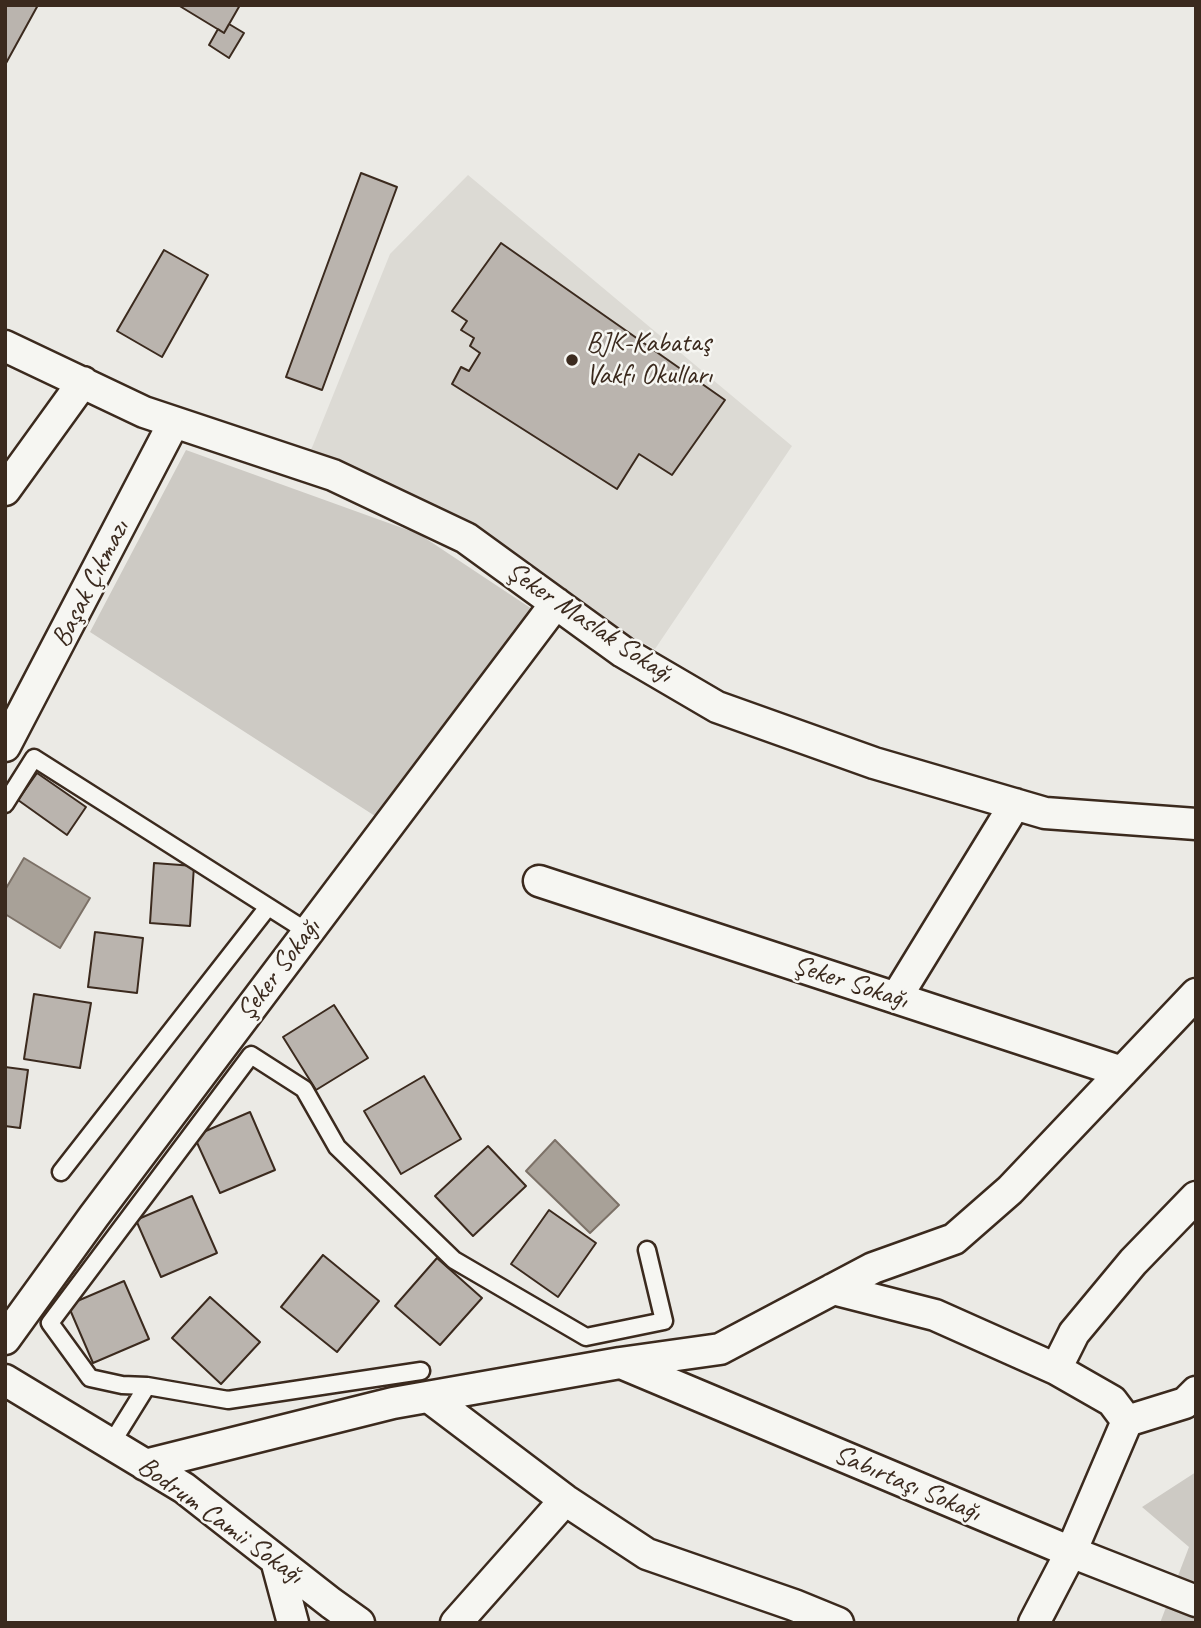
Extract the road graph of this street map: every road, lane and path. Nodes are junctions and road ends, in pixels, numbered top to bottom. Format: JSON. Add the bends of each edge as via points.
{"nodes":[{"id":1,"x":5,"y":346,"type":"edge"},
{"id":2,"x":83,"y":382,"type":"junction"},
{"id":3,"x":174,"y":422,"type":"junction"},
{"id":4,"x":5,"y":490,"type":"edge"},
{"id":5,"x":556,"y":603,"type":"junction"},
{"id":6,"x":5,"y":746,"type":"edge"},
{"id":7,"x":5,"y":804,"type":"edge"},
{"id":8,"x":1015,"y":804,"type":"junction"},
{"id":9,"x":1196,"y":824,"type":"edge"},
{"id":10,"x":539,"y":881,"type":"dead end"},
{"id":11,"x":268,"y":906,"type":"junction"},
{"id":12,"x":308,"y":932,"type":"junction"},
{"id":13,"x":1196,"y":994,"type":"edge"},
{"id":14,"x":896,"y":998,"type":"junction"},
{"id":15,"x":1122,"y":1072,"type":"junction"},
{"id":16,"x":61,"y":1172,"type":"dead end"},
{"id":17,"x":1196,"y":1197,"type":"edge"},
{"id":18,"x":647,"y":1250,"type":"dead end"},
{"id":19,"x":833,"y":1289,"type":"junction"},
{"id":20,"x":5,"y":1339,"type":"edge"},
{"id":21,"x":620,"y":1363,"type":"junction"},
{"id":22,"x":1056,"y":1370,"type":"junction"},
{"id":23,"x":5,"y":1380,"type":"edge"},
{"id":24,"x":425,"y":1384,"type":"junction"},
{"id":25,"x":147,"y":1386,"type":"junction"},
{"id":26,"x":1196,"y":1392,"type":"edge"},
{"id":27,"x":1127,"y":1421,"type":"junction"},
{"id":28,"x":111,"y":1444,"type":"junction"},
{"id":29,"x":145,"y":1465,"type":"junction"},
{"id":30,"x":565,"y":1500,"type":"junction"},
{"id":31,"x":1071,"y":1552,"type":"junction"},
{"id":32,"x":276,"y":1560,"type":"junction"},
{"id":33,"x":1196,"y":1601,"type":"edge"},
{"id":34,"x":293,"y":1623,"type":"edge"},
{"id":35,"x":359,"y":1623,"type":"edge"},
{"id":36,"x":456,"y":1623,"type":"edge"},
{"id":37,"x":838,"y":1623,"type":"edge"},
{"id":38,"x":1034,"y":1623,"type":"edge"}],
"edges":[{"from":1,"to":2,"type":"street","name":"Şeker Maslak Sokağı"},
{"from":2,"to":3,"type":"street","name":"Şeker Maslak Sokağı"},
{"from":2,"to":4,"type":"street"},
{"from":3,"to":5,"type":"street","name":"Şeker Maslak Sokağı","via":[[333,475],[466,538]]},
{"from":3,"to":6,"type":"street","name":"Başak Çıkmazı"},
{"from":5,"to":8,"type":"street","name":"Şeker Maslak Sokağı","via":[[623,652],[717,707],[874,763]]},
{"from":5,"to":12,"type":"street","name":"Şeker Sokağı"},
{"from":7,"to":11,"type":"lane","via":[[34,758]]},
{"from":8,"to":9,"type":"street","name":"Şeker Maslak Sokağı","via":[[1045,813]]},
{"from":8,"to":14,"type":"street"},
{"from":10,"to":14,"type":"street","name":"Şeker Sokağı"},
{"from":11,"to":12,"type":"lane"},
{"from":11,"to":16,"type":"lane"},
{"from":12,"to":20,"type":"street","name":"Şeker Sokağı"},
{"from":13,"to":15,"type":"street"},
{"from":14,"to":15,"type":"street","name":"Şeker Sokağı"},
{"from":15,"to":19,"type":"street","via":[[1010,1190],[954,1239],[873,1268]]},
{"from":17,"to":22,"type":"street","via":[[1074,1333]]},
{"from":18,"to":25,"type":"lane","via":[[664,1321],[586,1337],[454,1259],[337,1147],[304,1089],[251,1055],[50,1323],[90,1378]]},
{"from":19,"to":21,"type":"street","via":[[720,1349]]},
{"from":19,"to":22,"type":"street","via":[[935,1315]]},
{"from":21,"to":24,"type":"street"},
{"from":21,"to":31,"type":"street","name":"Sabırtaşı Sokağı"},
{"from":22,"to":27,"type":"street","via":[[1112,1401]]},
{"from":23,"to":28,"type":"street","name":"Bodrum Camii Sokağı"},
{"from":24,"to":25,"type":"lane","via":[[228,1399]]},
{"from":24,"to":29,"type":"street","via":[[393,1403]]},
{"from":24,"to":30,"type":"street"},
{"from":25,"to":28,"type":"lane"},
{"from":26,"to":27,"type":"street","via":[[1185,1403]]},
{"from":27,"to":31,"type":"street"},
{"from":28,"to":29,"type":"street","name":"Bodrum Camii Sokağı"},
{"from":29,"to":32,"type":"street","name":"Bodrum Camii Sokağı","via":[[184,1488]]},
{"from":30,"to":36,"type":"street"},
{"from":30,"to":37,"type":"street","via":[[647,1554]]},
{"from":31,"to":33,"type":"street","name":"Sabırtaşı Sokağı"},
{"from":31,"to":38,"type":"street"},
{"from":32,"to":34,"type":"street"},
{"from":32,"to":35,"type":"street","name":"Bodrum Camii Sokağı"}]}
